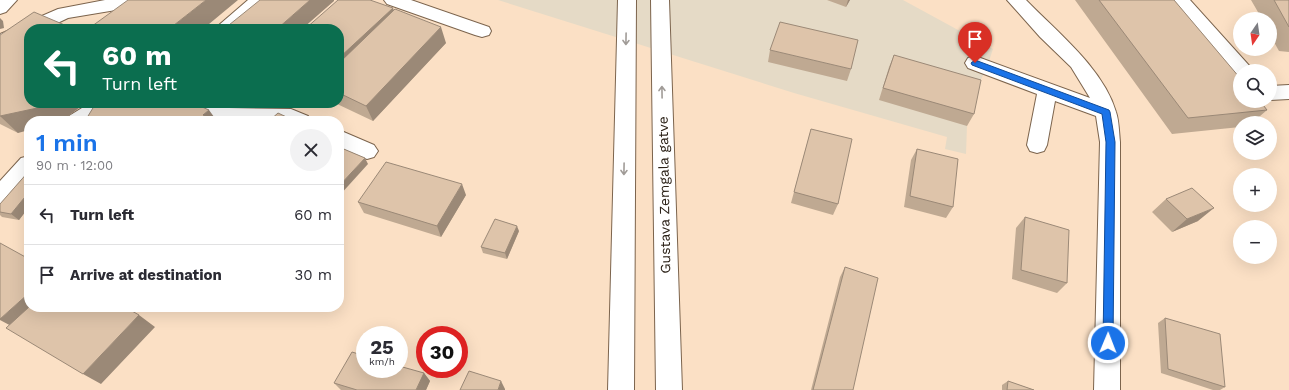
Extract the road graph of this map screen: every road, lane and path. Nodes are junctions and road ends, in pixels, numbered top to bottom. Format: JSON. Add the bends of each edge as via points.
{"nodes":[{"id":1,"x":8,"y":0,"type":"edge"},
{"id":2,"x":131,"y":0,"type":"edge"},
{"id":3,"x":259,"y":0,"type":"edge"},
{"id":4,"x":393,"y":0,"type":"edge"},
{"id":5,"x":627,"y":0,"type":"edge"},
{"id":6,"x":660,"y":0,"type":"edge"},
{"id":7,"x":1016,"y":0,"type":"edge"},
{"id":8,"x":1180,"y":0,"type":"edge"},
{"id":9,"x":0,"y":8,"type":"edge"},
{"id":10,"x":40,"y":24,"type":"edge"},
{"id":11,"x":231,"y":24,"type":"edge"},
{"id":12,"x":24,"y":31,"type":"edge"},
{"id":13,"x":482,"y":31,"type":"dead end"},
{"id":14,"x":0,"y":42,"type":"edge"},
{"id":15,"x":975,"y":63,"type":"dead end"},
{"id":16,"x":1238,"y":64,"type":"edge"},
{"id":17,"x":1047,"y":91,"type":"junction"},
{"id":18,"x":1289,"y":92,"type":"edge"},
{"id":19,"x":1277,"y":93,"type":"edge"},
{"id":20,"x":97,"y":108,"type":"edge"},
{"id":21,"x":209,"y":108,"type":"edge"},
{"id":22,"x":1106,"y":112,"type":"junction"},
{"id":23,"x":84,"y":116,"type":"edge"},
{"id":24,"x":226,"y":116,"type":"edge"},
{"id":25,"x":344,"y":140,"type":"edge"},
{"id":26,"x":1037,"y":145,"type":"dead end"},
{"id":27,"x":367,"y":151,"type":"dead end"},
{"id":28,"x":24,"y":170,"type":"edge"},
{"id":29,"x":0,"y":196,"type":"edge"},
{"id":30,"x":623,"y":266,"type":"junction"},
{"id":31,"x":666,"y":271,"type":"junction"},
{"id":32,"x":608,"y":390,"type":"edge"},
{"id":33,"x":621,"y":390,"type":"edge"},
{"id":34,"x":669,"y":390,"type":"edge"},
{"id":35,"x":683,"y":390,"type":"edge"},
{"id":36,"x":1107,"y":390,"type":"edge"}],
"edges":[{"from":1,"to":9,"type":"main road"},
{"from":2,"to":10,"type":"main road","via":[[64,13]]},
{"from":3,"to":11,"type":"main road"},
{"from":4,"to":13,"type":"main road"},
{"from":5,"to":30,"type":"main road","one_way":true},
{"from":31,"to":6,"type":"main road","name":"Gustava Zemgala gatve","one_way":true},
{"from":7,"to":22,"type":"main road","via":[[1078,62]]},
{"from":8,"to":16,"type":"main road"},
{"from":12,"to":14,"type":"main road"},
{"from":15,"to":17,"type":"main road"},
{"from":17,"to":22,"type":"main road"},
{"from":17,"to":26,"type":"main road"},
{"from":18,"to":19,"type":"main road"},
{"from":20,"to":23,"type":"main road"},
{"from":21,"to":24,"type":"main road"},
{"from":22,"to":36,"type":"main road","via":[[1110,142]]},
{"from":25,"to":27,"type":"main road"},
{"from":28,"to":29,"type":"main road"},
{"from":30,"to":32,"type":"main road"},
{"from":30,"to":33,"type":"main road"},
{"from":31,"to":34,"type":"main road","name":"Gustava Zemgala gatve"},
{"from":31,"to":35,"type":"main road"}]}
